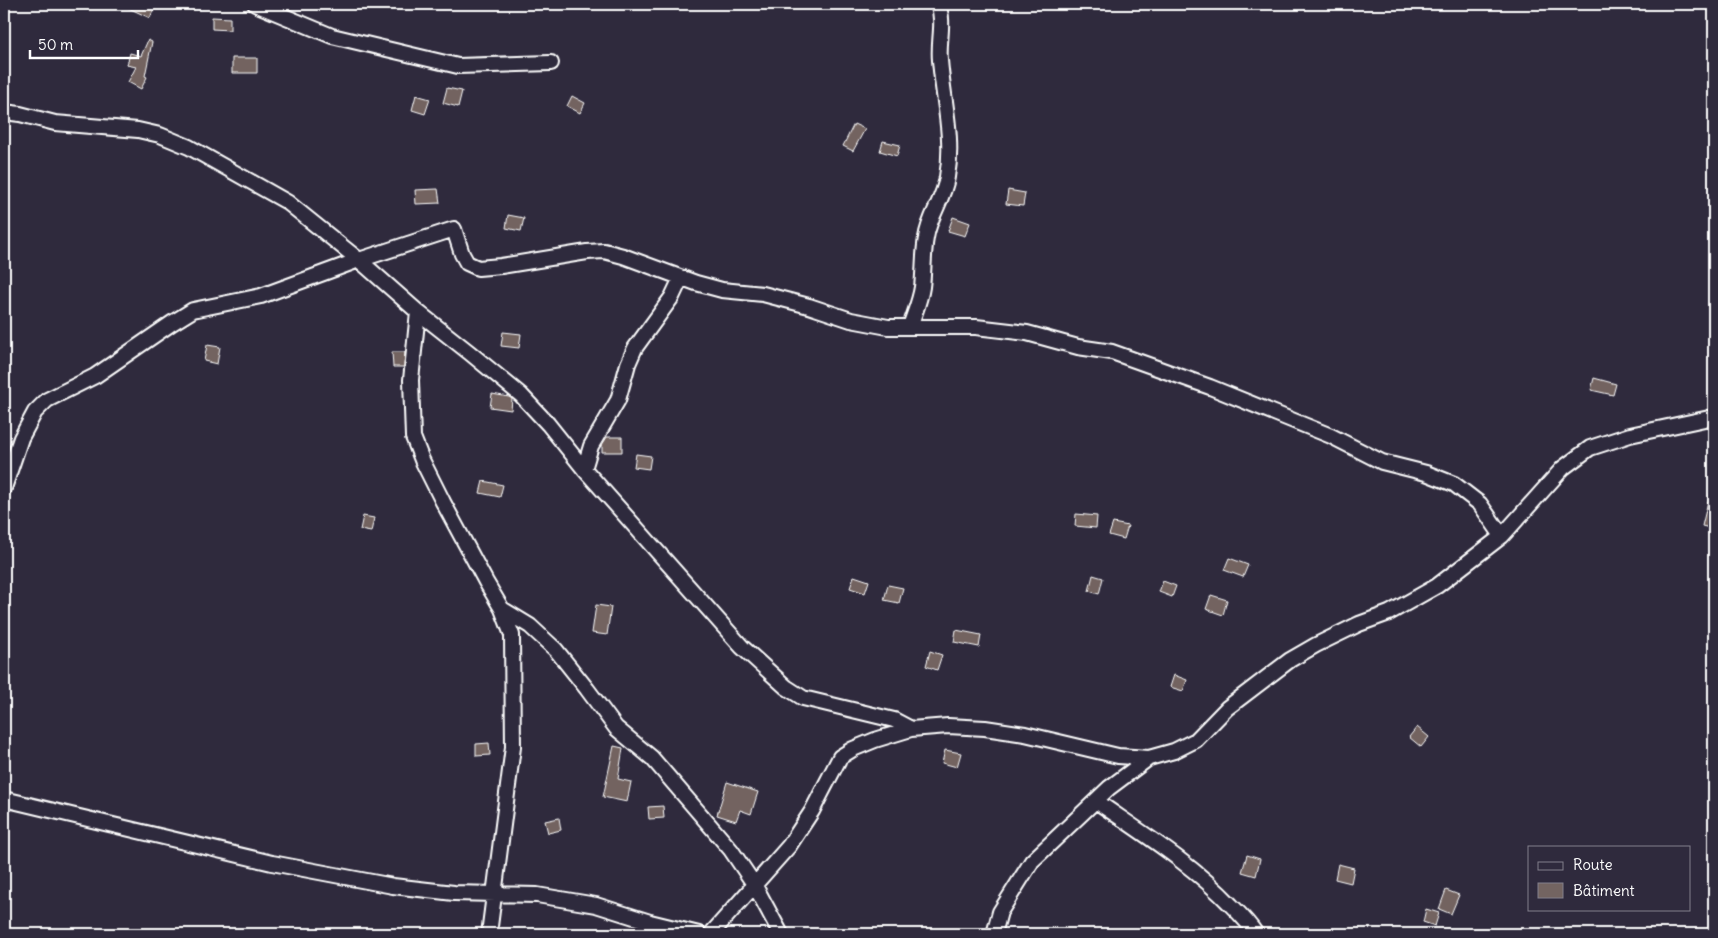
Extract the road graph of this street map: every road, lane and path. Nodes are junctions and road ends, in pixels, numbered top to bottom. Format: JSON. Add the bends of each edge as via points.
{"nodes":[{"id":1,"x":255,"y":4,"type":"edge"},
{"id":2,"x":938,"y":4,"type":"edge"},
{"id":3,"x":551,"y":63,"type":"dead end"},
{"id":4,"x":4,"y":112,"type":"edge"},
{"id":5,"x":359,"y":260,"type":"junction"},
{"id":6,"x":680,"y":278,"type":"junction"},
{"id":7,"x":418,"y":312,"type":"junction"},
{"id":8,"x":910,"y":327,"type":"junction"},
{"id":9,"x":1714,"y":417,"type":"edge"},
{"id":10,"x":584,"y":468,"type":"junction"},
{"id":11,"x":4,"y":488,"type":"edge"},
{"id":12,"x":1502,"y":536,"type":"junction"},
{"id":13,"x":502,"y":609,"type":"junction"},
{"id":14,"x":911,"y":729,"type":"junction"},
{"id":15,"x":1149,"y":758,"type":"junction"},
{"id":16,"x":4,"y":799,"type":"edge"},
{"id":17,"x":1096,"y":801,"type":"junction"},
{"id":18,"x":754,"y":884,"type":"junction"},
{"id":19,"x":495,"y":894,"type":"junction"},
{"id":20,"x":489,"y":934,"type":"edge"},
{"id":21,"x":699,"y":934,"type":"edge"},
{"id":22,"x":711,"y":934,"type":"edge"},
{"id":23,"x":781,"y":934,"type":"edge"},
{"id":24,"x":994,"y":934,"type":"edge"},
{"id":25,"x":1256,"y":934,"type":"edge"}],
"edges":[{"from":1,"to":3,"type":"street","via":[[332,36],[458,66]]},
{"from":2,"to":8,"type":"street","via":[[941,13],[939,58],[949,133],[948,176],[929,225],[922,289]]},
{"from":4,"to":5,"type":"street","via":[[55,123],[138,130],[189,147],[287,202]]},
{"from":5,"to":6,"type":"street","via":[[454,229],[467,263],[478,268],[604,251]]},
{"from":5,"to":7,"type":"street"},
{"from":5,"to":11,"type":"street","via":[[260,296],[193,310],[95,376],[47,400],[35,412],[21,438]]},
{"from":6,"to":8,"type":"street","via":[[722,290],[763,294],[851,320],[888,327]]},
{"from":6,"to":10,"type":"street","via":[[672,297],[635,348],[618,400],[591,446]]},
{"from":7,"to":10,"type":"street","via":[[521,395]]},
{"from":7,"to":13,"type":"street","via":[[411,380],[413,437],[422,460]]},
{"from":8,"to":12,"type":"street","via":[[976,327],[1027,333],[1078,347],[1112,352],[1210,387],[1322,433],[1382,462],[1454,484],[1480,504]]},
{"from":9,"to":12,"type":"street","via":[[1630,435],[1590,448],[1563,468]]},
{"from":10,"to":14,"type":"street","via":[[742,647],[786,687],[803,698],[894,720]]},
{"from":12,"to":15,"type":"street","via":[[1437,586],[1389,613],[1359,624],[1290,660],[1227,708],[1196,740]]},
{"from":13,"to":18,"type":"street","via":[[530,626],[556,650],[616,728],[652,758],[731,850]]},
{"from":13,"to":19,"type":"street","via":[[512,634],[513,747]]},
{"from":14,"to":15,"type":"street","via":[[985,728],[1118,756]]},
{"from":14,"to":18,"type":"street","via":[[875,740],[840,757],[794,839]]},
{"from":15,"to":17,"type":"street"},
{"from":16,"to":19,"type":"street","via":[[281,865],[393,886]]},
{"from":17,"to":24,"type":"street","via":[[1032,861],[1000,912]]},
{"from":17,"to":25,"type":"street","via":[[1214,887]]},
{"from":18,"to":22,"type":"street"},
{"from":18,"to":23,"type":"street"},
{"from":19,"to":20,"type":"street"},
{"from":19,"to":21,"type":"street","via":[[537,895],[596,905]]}]}
